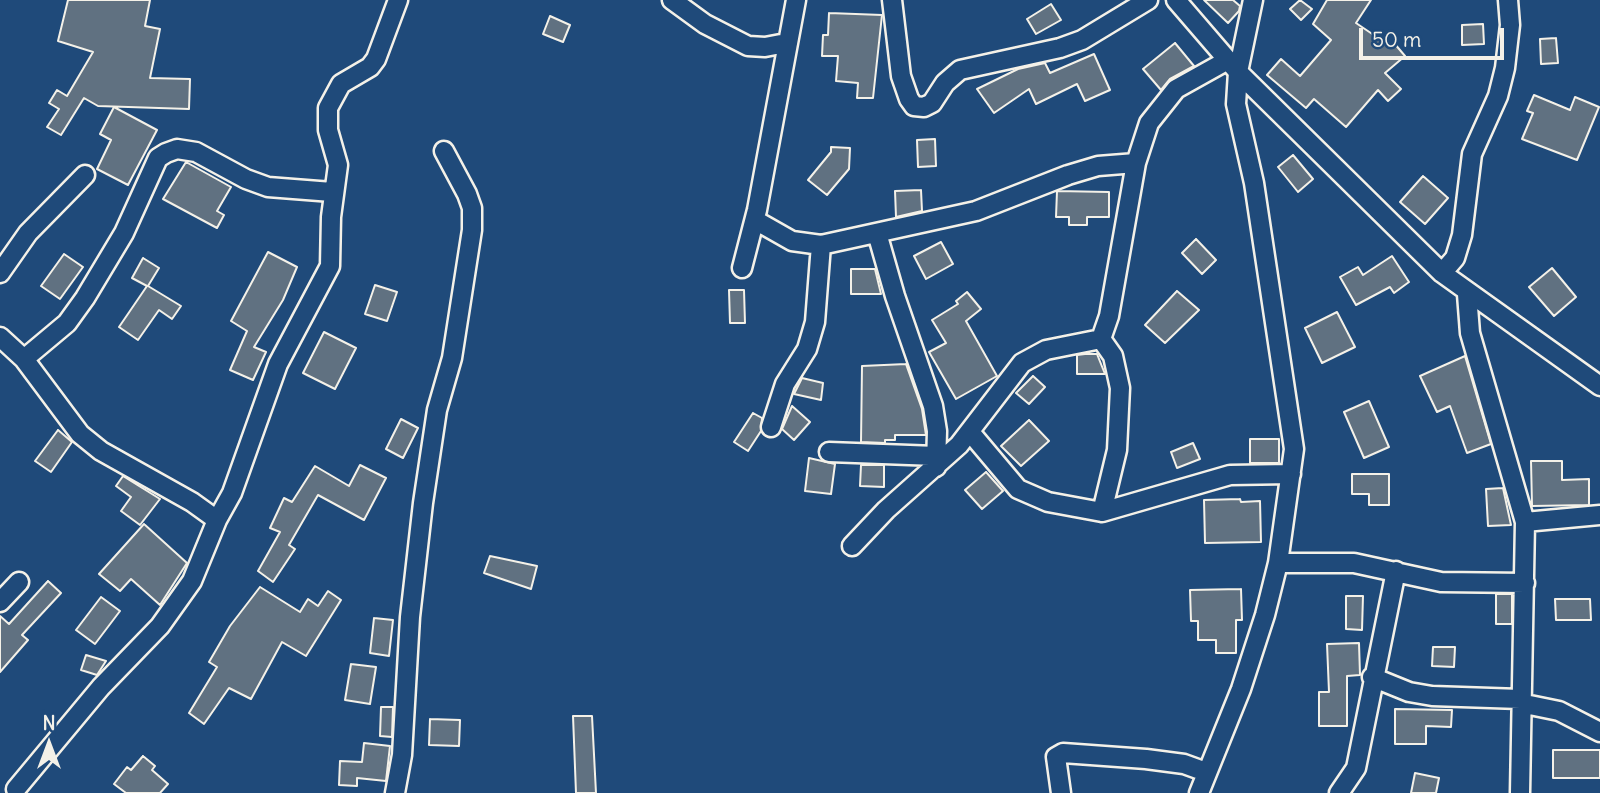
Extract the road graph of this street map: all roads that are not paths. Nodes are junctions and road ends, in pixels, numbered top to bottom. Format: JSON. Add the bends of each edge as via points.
{"nodes":[{"id":1,"x":398,"y":0,"type":"edge"},
{"id":2,"x":672,"y":0,"type":"edge"},
{"id":3,"x":796,"y":0,"type":"edge"},
{"id":4,"x":892,"y":0,"type":"edge"},
{"id":5,"x":1148,"y":0,"type":"edge"},
{"id":6,"x":1176,"y":0,"type":"edge"},
{"id":7,"x":1253,"y":0,"type":"edge"},
{"id":8,"x":1507,"y":0,"type":"edge"},
{"id":9,"x":786,"y":43,"type":"junction"},
{"id":10,"x":1233,"y":66,"type":"junction"},
{"id":11,"x":444,"y":151,"type":"dead end"},
{"id":12,"x":1136,"y":163,"type":"junction"},
{"id":13,"x":85,"y":175,"type":"dead end"},
{"id":14,"x":332,"y":192,"type":"junction"},
{"id":15,"x":755,"y":220,"type":"junction"},
{"id":16,"x":877,"y":233,"type":"junction"},
{"id":17,"x":821,"y":245,"type":"junction"},
{"id":18,"x":742,"y":268,"type":"dead end"},
{"id":19,"x":0,"y":273,"type":"edge"},
{"id":20,"x":1442,"y":273,"type":"junction"},
{"id":21,"x":1467,"y":294,"type":"junction"},
{"id":22,"x":0,"y":337,"type":"edge"},
{"id":23,"x":1101,"y":339,"type":"junction"},
{"id":24,"x":24,"y":359,"type":"junction"},
{"id":25,"x":1600,"y":386,"type":"edge"},
{"id":26,"x":771,"y":427,"type":"dead end"},
{"id":27,"x":970,"y":432,"type":"junction"},
{"id":28,"x":829,"y":452,"type":"dead end"},
{"id":29,"x":936,"y":461,"type":"junction"},
{"id":30,"x":1291,"y":474,"type":"junction"},
{"id":31,"x":1102,"y":512,"type":"junction"},
{"id":32,"x":1600,"y":515,"type":"edge"},
{"id":33,"x":217,"y":520,"type":"junction"},
{"id":34,"x":1525,"y":522,"type":"junction"},
{"id":35,"x":852,"y":546,"type":"dead end"},
{"id":36,"x":1278,"y":563,"type":"junction"},
{"id":37,"x":1396,"y":571,"type":"junction"},
{"id":38,"x":19,"y":582,"type":"dead end"},
{"id":39,"x":1525,"y":583,"type":"junction"},
{"id":40,"x":0,"y":603,"type":"edge"},
{"id":41,"x":1372,"y":677,"type":"junction"},
{"id":42,"x":1520,"y":701,"type":"junction"},
{"id":43,"x":1600,"y":732,"type":"edge"},
{"id":44,"x":1206,"y":772,"type":"junction"},
{"id":45,"x":11,"y":789,"type":"edge"},
{"id":46,"x":395,"y":793,"type":"edge"},
{"id":47,"x":1062,"y":793,"type":"edge"},
{"id":48,"x":1199,"y":793,"type":"edge"},
{"id":49,"x":1339,"y":793,"type":"edge"},
{"id":50,"x":1520,"y":793,"type":"edge"}],
"edges":[{"from":1,"to":14,"type":"street","via":[[376,59],[341,84],[328,108],[328,130],[338,165]]},
{"from":2,"to":9,"type":"street","via":[[748,46]]},
{"from":3,"to":9,"type":"street"},
{"from":4,"to":5,"type":"street","via":[[901,76],[914,106],[924,107],[960,69],[1082,40]]},
{"from":6,"to":10,"type":"street"},
{"from":7,"to":10,"type":"street"},
{"from":8,"to":20,"type":"street","via":[[1510,25],[1505,68],[1472,154],[1455,258]]},
{"from":9,"to":15,"type":"street"},
{"from":10,"to":12,"type":"street","via":[[1193,78],[1163,102],[1149,123]]},
{"from":10,"to":20,"type":"street"},
{"from":10,"to":30,"type":"street","via":[[1292,425]]},
{"from":11,"to":46,"type":"street","via":[[472,208],[472,230],[423,503]]},
{"from":12,"to":16,"type":"street","via":[[1098,166],[976,211]]},
{"from":12,"to":23,"type":"street","via":[[1110,316]]},
{"from":13,"to":19,"type":"street","via":[[28,233]]},
{"from":14,"to":24,"type":"street","via":[[268,187],[196,152],[177,149],[166,153],[158,158],[124,233],[85,298],[67,323]]},
{"from":14,"to":33,"type":"street","via":[[330,266],[278,363],[232,493]]},
{"from":15,"to":17,"type":"street","via":[[792,241]]},
{"from":15,"to":18,"type":"street"},
{"from":16,"to":17,"type":"street"},
{"from":16,"to":29,"type":"street","via":[[933,406]]},
{"from":17,"to":26,"type":"street","via":[[815,322],[807,349],[785,384]]},
{"from":20,"to":21,"type":"street"},
{"from":21,"to":25,"type":"street"},
{"from":21,"to":34,"type":"street","via":[[1470,332]]},
{"from":22,"to":24,"type":"street"},
{"from":23,"to":27,"type":"street","via":[[1046,350],[1021,363]]},
{"from":23,"to":31,"type":"street","via":[[1113,356],[1120,388],[1117,450]]},
{"from":24,"to":33,"type":"street","via":[[80,434],[101,452]]},
{"from":27,"to":29,"type":"street"},
{"from":27,"to":31,"type":"street","via":[[1018,489],[1048,502]]},
{"from":28,"to":29,"type":"street"},
{"from":29,"to":35,"type":"street"},
{"from":30,"to":31,"type":"street","via":[[1230,475]]},
{"from":30,"to":36,"type":"street"},
{"from":32,"to":34,"type":"street"},
{"from":33,"to":45,"type":"street","via":[[181,599]]},
{"from":34,"to":39,"type":"street"},
{"from":36,"to":37,"type":"street","via":[[1354,563]]},
{"from":36,"to":44,"type":"street","via":[[1241,689]]},
{"from":37,"to":39,"type":"street","via":[[1441,582]]},
{"from":37,"to":41,"type":"street"},
{"from":38,"to":40,"type":"street"},
{"from":39,"to":42,"type":"street"},
{"from":41,"to":42,"type":"street","via":[[1432,696]]},
{"from":41,"to":49,"type":"street","via":[[1356,768]]},
{"from":42,"to":43,"type":"street","via":[[1559,711]]},
{"from":42,"to":50,"type":"street"},
{"from":44,"to":47,"type":"street","via":[[1184,764],[1063,753],[1056,757]]},
{"from":44,"to":48,"type":"street"}]}
